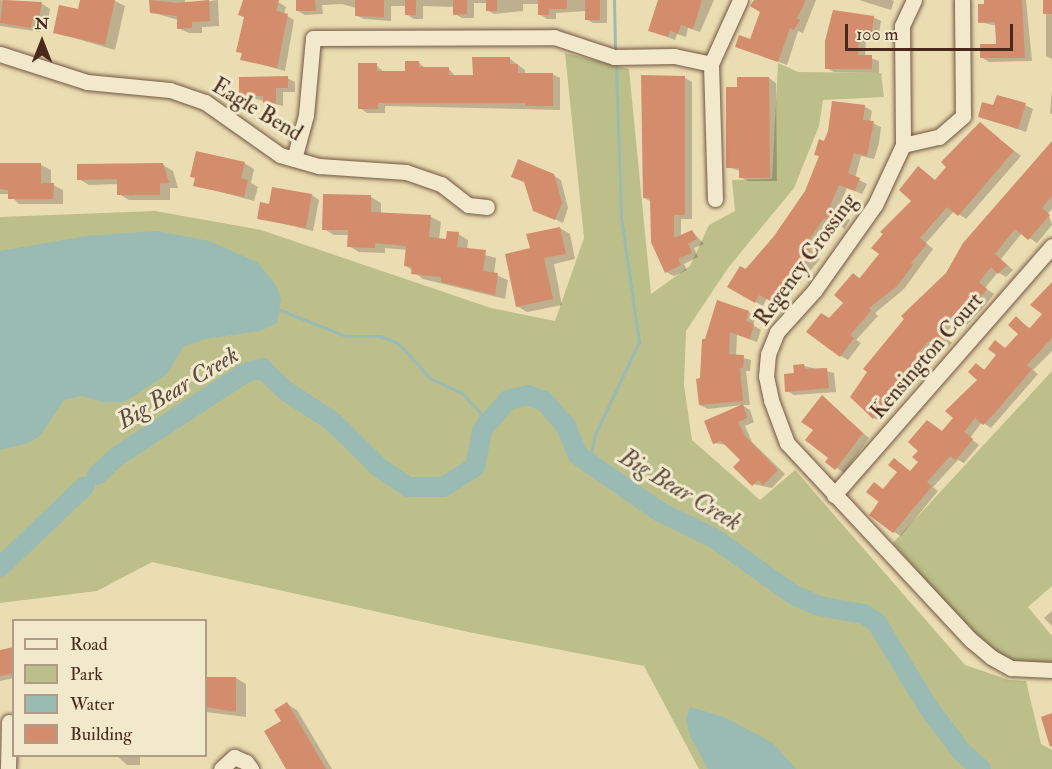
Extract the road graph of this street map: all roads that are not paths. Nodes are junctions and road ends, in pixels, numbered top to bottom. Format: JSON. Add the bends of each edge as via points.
{"nodes":[{"id":1,"x":740,"y":0,"type":"edge"},
{"id":2,"x":914,"y":0,"type":"edge"},
{"id":3,"x":962,"y":0,"type":"edge"},
{"id":4,"x":0,"y":54,"type":"edge"},
{"id":5,"x":711,"y":64,"type":"junction"},
{"id":6,"x":903,"y":145,"type":"junction"},
{"id":7,"x":294,"y":159,"type":"junction"},
{"id":8,"x":715,"y":199,"type":"dead end"},
{"id":9,"x":487,"y":207,"type":"dead end"},
{"id":10,"x":1052,"y":246,"type":"edge"},
{"id":11,"x":834,"y":495,"type":"junction"},
{"id":12,"x":1052,"y":670,"type":"edge"},
{"id":13,"x":9,"y":722,"type":"dead end"},
{"id":14,"x":8,"y":769,"type":"edge"},
{"id":15,"x":221,"y":769,"type":"edge"},
{"id":16,"x":250,"y":769,"type":"edge"}],
"edges":[{"from":1,"to":5,"type":"street"},
{"from":2,"to":6,"type":"street","name":"Regency Crossing","via":[[902,26]]},
{"from":3,"to":6,"type":"street","via":[[963,116],[939,137]]},
{"from":4,"to":7,"type":"street","name":"Eagle Bend","via":[[87,82],[170,90],[196,99],[280,155]]},
{"from":5,"to":7,"type":"street","via":[[674,56],[614,57],[554,37],[313,38],[306,114]]},
{"from":5,"to":8,"type":"street"},
{"from":6,"to":11,"type":"street","name":"Regency Crossing","via":[[875,205],[814,291],[777,332],[768,354],[766,376],[777,423],[787,443]]},
{"from":7,"to":9,"type":"street","name":"Eagle Bend","via":[[319,166],[406,172],[441,184],[468,205]]},
{"from":10,"to":11,"type":"street","name":"Kensington Court"},
{"from":11,"to":12,"type":"street","name":"Regency Crossing","via":[[991,657],[1011,668]]},
{"from":13,"to":14,"type":"street"},
{"from":15,"to":16,"type":"street","via":[[234,758],[246,762]]}]}
